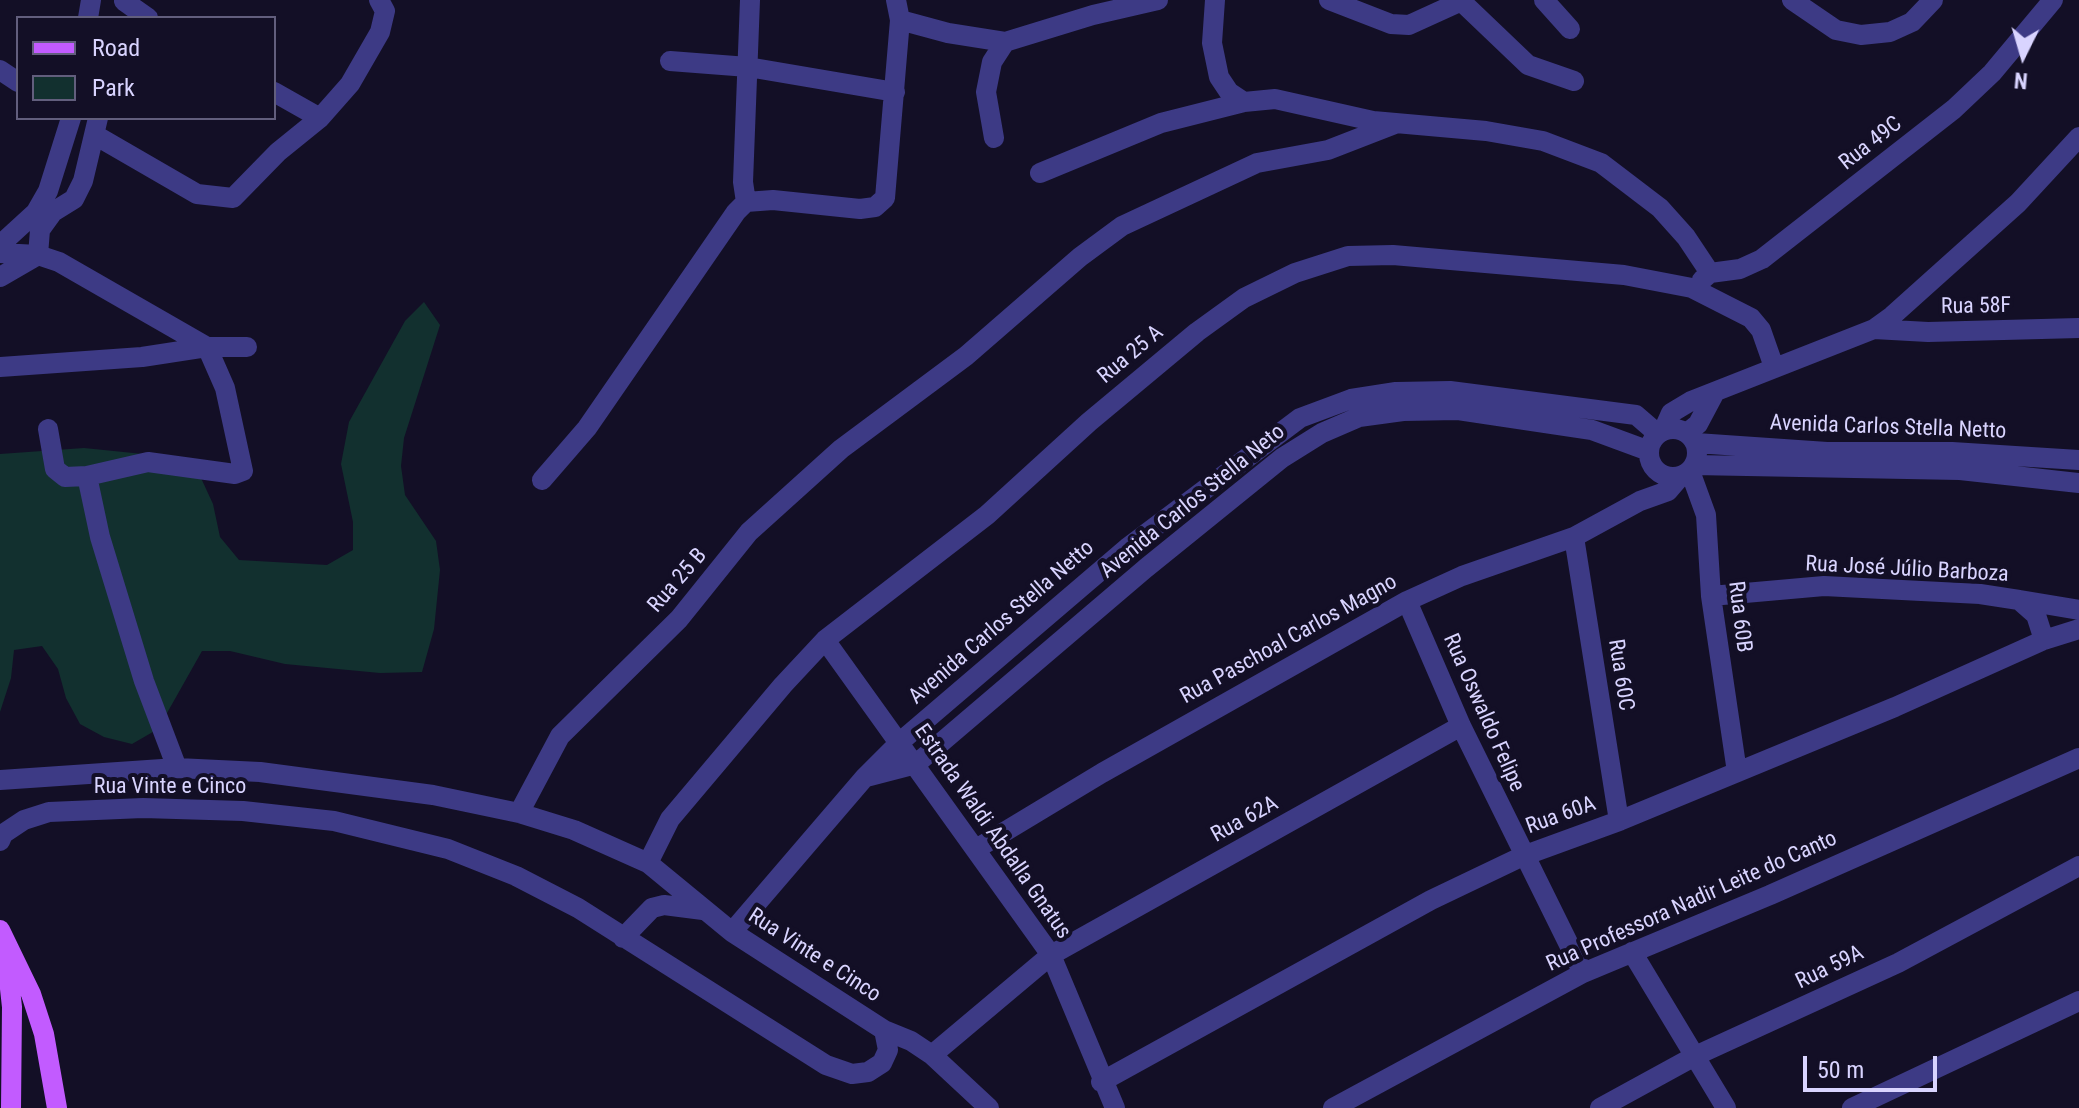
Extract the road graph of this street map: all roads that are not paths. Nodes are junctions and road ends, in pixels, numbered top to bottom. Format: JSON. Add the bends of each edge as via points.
{"nodes":[{"id":1,"x":379,"y":0,"type":"edge"},
{"id":2,"x":750,"y":0,"type":"edge"},
{"id":3,"x":1158,"y":0,"type":"edge"},
{"id":4,"x":1215,"y":0,"type":"edge"},
{"id":5,"x":1329,"y":0,"type":"edge"},
{"id":6,"x":1544,"y":0,"type":"edge"},
{"id":7,"x":1792,"y":0,"type":"edge"},
{"id":8,"x":1933,"y":0,"type":"edge"},
{"id":9,"x":2053,"y":0,"type":"edge"},
{"id":10,"x":1463,"y":1,"type":"edge"},
{"id":11,"x":121,"y":6,"type":"edge"},
{"id":12,"x":898,"y":10,"type":"edge"},
{"id":13,"x":144,"y":16,"type":"edge"},
{"id":14,"x":1570,"y":29,"type":"dead end"},
{"id":15,"x":1005,"y":42,"type":"junction"},
{"id":16,"x":670,"y":61,"type":"dead end"},
{"id":17,"x":748,"y":67,"type":"junction"},
{"id":18,"x":1574,"y":81,"type":"dead end"},
{"id":19,"x":895,"y":92,"type":"junction"},
{"id":20,"x":276,"y":93,"type":"edge"},
{"id":21,"x":1244,"y":102,"type":"junction"},
{"id":22,"x":320,"y":118,"type":"junction"},
{"id":23,"x":70,"y":120,"type":"edge"},
{"id":24,"x":1395,"y":124,"type":"junction"},
{"id":25,"x":96,"y":126,"type":"edge"},
{"id":26,"x":2079,"y":137,"type":"edge"},
{"id":27,"x":994,"y":138,"type":"dead end"},
{"id":28,"x":1040,"y":173,"type":"dead end"},
{"id":29,"x":746,"y":202,"type":"junction"},
{"id":30,"x":0,"y":245,"type":"edge"},
{"id":31,"x":0,"y":253,"type":"edge"},
{"id":32,"x":38,"y":255,"type":"junction"},
{"id":33,"x":1710,"y":273,"type":"junction"},
{"id":34,"x":0,"y":277,"type":"edge"},
{"id":35,"x":1692,"y":288,"type":"junction"},
{"id":36,"x":2079,"y":328,"type":"edge"},
{"id":37,"x":1874,"y":329,"type":"junction"},
{"id":38,"x":207,"y":347,"type":"junction"},
{"id":39,"x":247,"y":347,"type":"dead end"},
{"id":40,"x":0,"y":367,"type":"edge"},
{"id":41,"x":1774,"y":367,"type":"junction"},
{"id":42,"x":1715,"y":392,"type":"junction"},
{"id":43,"x":48,"y":429,"type":"dead end"},
{"id":44,"x":1692,"y":438,"type":"junction"},
{"id":45,"x":1655,"y":445,"type":"junction"},
{"id":46,"x":2079,"y":460,"type":"edge"},
{"id":47,"x":1688,"y":471,"type":"junction"},
{"id":48,"x":87,"y":476,"type":"junction"},
{"id":49,"x":542,"y":480,"type":"dead end"},
{"id":50,"x":2079,"y":483,"type":"edge"},
{"id":51,"x":1640,"y":501,"type":"junction"},
{"id":52,"x":1574,"y":537,"type":"junction"},
{"id":53,"x":1711,"y":596,"type":"junction"},
{"id":54,"x":2019,"y":600,"type":"junction"},
{"id":55,"x":1407,"y":601,"type":"junction"},
{"id":56,"x":2079,"y":610,"type":"edge"},
{"id":57,"x":2079,"y":629,"type":"edge"},
{"id":58,"x":2042,"y":633,"type":"junction"},
{"id":59,"x":825,"y":640,"type":"junction"},
{"id":60,"x":1461,"y":726,"type":"junction"},
{"id":61,"x":900,"y":742,"type":"junction"},
{"id":62,"x":2079,"y":758,"type":"edge"},
{"id":63,"x":916,"y":764,"type":"junction"},
{"id":64,"x":177,"y":768,"type":"junction"},
{"id":65,"x":1737,"y":772,"type":"junction"},
{"id":66,"x":865,"y":777,"type":"junction"},
{"id":67,"x":0,"y":780,"type":"edge"},
{"id":68,"x":519,"y":813,"type":"junction"},
{"id":69,"x":1619,"y":821,"type":"junction"},
{"id":70,"x":0,"y":841,"type":"edge"},
{"id":71,"x":976,"y":849,"type":"junction"},
{"id":72,"x":1523,"y":856,"type":"junction"},
{"id":73,"x":648,"y":863,"type":"junction"},
{"id":74,"x":2079,"y":866,"type":"edge"},
{"id":75,"x":703,"y":910,"type":"junction"},
{"id":76,"x":732,"y":932,"type":"junction"},
{"id":77,"x":2,"y":937,"type":"edge"},
{"id":78,"x":623,"y":938,"type":"junction"},
{"id":79,"x":1632,"y":952,"type":"junction"},
{"id":80,"x":1051,"y":955,"type":"junction"},
{"id":81,"x":1583,"y":973,"type":"junction"},
{"id":82,"x":2079,"y":1001,"type":"edge"},
{"id":83,"x":884,"y":1030,"type":"junction"},
{"id":84,"x":932,"y":1055,"type":"junction"},
{"id":85,"x":1695,"y":1056,"type":"junction"},
{"id":86,"x":1101,"y":1082,"type":"junction"},
{"id":87,"x":11,"y":1108,"type":"edge"},
{"id":88,"x":57,"y":1108,"type":"edge"},
{"id":89,"x":989,"y":1108,"type":"edge"},
{"id":90,"x":1115,"y":1108,"type":"edge"},
{"id":91,"x":1333,"y":1108,"type":"edge"},
{"id":92,"x":1600,"y":1108,"type":"edge"},
{"id":93,"x":1726,"y":1108,"type":"edge"},
{"id":94,"x":1852,"y":1108,"type":"edge"}],
"edges":[{"from":1,"to":22,"type":"street","via":[[385,11],[380,32],[350,84]]},
{"from":2,"to":17,"type":"street"},
{"from":3,"to":15,"type":"street"},
{"from":4,"to":21,"type":"street","via":[[1212,43],[1219,77]]},
{"from":5,"to":10,"type":"street","via":[[1391,24],[1409,25]]},
{"from":6,"to":14,"type":"street"},
{"from":7,"to":8,"type":"street","via":[[1836,30],[1861,35],[1890,32],[1912,22]]},
{"from":9,"to":33,"type":"street","name":"Rua 49C","via":[[1992,73],[1931,127],[1762,259]]},
{"from":10,"to":18,"type":"street","via":[[1528,65]]},
{"from":11,"to":13,"type":"street"},
{"from":12,"to":15,"type":"street","via":[[948,33]]},
{"from":12,"to":19,"type":"street"},
{"from":15,"to":27,"type":"street","via":[[992,62],[986,92]]},
{"from":16,"to":17,"type":"street"},
{"from":17,"to":19,"type":"street"},
{"from":17,"to":29,"type":"street"},
{"from":19,"to":29,"type":"street","via":[[889,185],[875,207]]},
{"from":20,"to":22,"type":"street"},
{"from":21,"to":24,"type":"street","via":[[1275,99]]},
{"from":21,"to":28,"type":"street","via":[[1161,123]]},
{"from":22,"to":25,"type":"street","via":[[233,198],[197,194]]},
{"from":23,"to":30,"type":"street","via":[[48,191],[36,212]]},
{"from":24,"to":33,"type":"street","via":[[1543,141],[1601,163],[1660,208]]},
{"from":24,"to":68,"type":"street","name":"Rua 25 B","via":[[1328,150],[1257,163],[1122,226],[1080,257],[966,356],[841,449],[749,532],[679,619],[560,736]]},
{"from":25,"to":32,"type":"street","via":[[83,181],[74,199],[53,212],[40,230]]},
{"from":26,"to":37,"type":"street","via":[[2018,203]]},
{"from":29,"to":49,"type":"street","via":[[587,428]]},
{"from":31,"to":32,"type":"street"},
{"from":32,"to":34,"type":"street"},
{"from":32,"to":38,"type":"street"},
{"from":33,"to":35,"type":"street","name":"Rua 49C"},
{"from":35,"to":41,"type":"street","name":"Rua 25 A","via":[[1751,318]]},
{"from":35,"to":59,"type":"street","name":"Rua 25 A","via":[[1624,275],[1393,255],[1348,256],[1295,273],[1244,298],[1197,332],[987,515]]},
{"from":36,"to":37,"type":"street","name":"Rua 58F"},
{"from":37,"to":41,"type":"street"},
{"from":38,"to":39,"type":"street"},
{"from":38,"to":40,"type":"street"},
{"from":38,"to":48,"type":"street","via":[[225,388],[243,471],[148,462]]},
{"from":41,"to":42,"type":"street"},
{"from":42,"to":44,"type":"street"},
{"from":42,"to":45,"type":"street","via":[[1671,413]]},
{"from":43,"to":48,"type":"street","via":[[55,469],[65,477]]},
{"from":44,"to":45,"type":"street","name":"Avenida Carlos Stella Netto","via":[[1675,429]]},
{"from":44,"to":46,"type":"street","name":"Avenida Carlos Stella Netto","via":[[1827,452]]},
{"from":44,"to":47,"type":"street"},
{"from":45,"to":47,"type":"street","via":[[1666,477]]},
{"from":45,"to":51,"type":"street"},
{"from":45,"to":61,"type":"street","name":"Avenida Carlos Stella Netto","via":[[1636,415],[1450,391],[1351,399],[1300,418],[1127,548]]},
{"from":45,"to":63,"type":"street","name":"Avenida Carlos Stella Neto","via":[[1458,410],[1403,411],[1347,422],[1282,458]]},
{"from":47,"to":50,"type":"street","via":[[1960,470]]},
{"from":47,"to":51,"type":"street","name":"Rua Paschoal Carlos Magno","via":[[1668,491]]},
{"from":47,"to":53,"type":"street","name":"Rua 60B","via":[[1706,515]]},
{"from":48,"to":64,"type":"street","via":[[144,681]]},
{"from":51,"to":52,"type":"street","name":"Rua Paschoal Carlos Magno"},
{"from":52,"to":55,"type":"street","name":"Rua Paschoal Carlos Magno"},
{"from":52,"to":69,"type":"street","name":"Rua 60C"},
{"from":53,"to":54,"type":"street","name":"Rua José Júlio Barboza","via":[[1824,586]]},
{"from":53,"to":65,"type":"street","name":"Rua 60B"},
{"from":54,"to":56,"type":"street"},
{"from":54,"to":58,"type":"street","name":"Rua José Júlio Barboza","via":[[2036,615]]},
{"from":55,"to":60,"type":"street","name":"Rua Oswaldo Felipe"},
{"from":55,"to":71,"type":"street","name":"Rua Paschoal Carlos Magno"},
{"from":57,"to":58,"type":"street","name":"Rua 60A"},
{"from":58,"to":65,"type":"street","name":"Rua 60A","via":[[1895,707]]},
{"from":59,"to":61,"type":"street","name":"Estrada Waldi Abdalla Gnatus"},
{"from":59,"to":73,"type":"street","name":"Rua 25 A","via":[[670,819]]},
{"from":60,"to":72,"type":"street","name":"Rua Oswaldo Felipe"},
{"from":60,"to":80,"type":"street","name":"Rua 62A"},
{"from":61,"to":63,"type":"street","name":"Estrada Waldi Abdalla Gnatus"},
{"from":61,"to":66,"type":"street"},
{"from":62,"to":79,"type":"street","name":"Rua Professora Nadir Leite do Canto"},
{"from":63,"to":66,"type":"street","name":"Avenida Carlos Stella Neto"},
{"from":63,"to":71,"type":"street","name":"Estrada Waldi Abdalla Gnatus"},
{"from":64,"to":67,"type":"street","name":"Rua Vinte e Cinco"},
{"from":64,"to":68,"type":"street","name":"Rua Vinte e Cinco","via":[[363,784]]},
{"from":65,"to":69,"type":"street","name":"Rua 60A"},
{"from":66,"to":76,"type":"street"},
{"from":68,"to":73,"type":"street","name":"Rua Vinte e Cinco","via":[[574,830]]},
{"from":69,"to":72,"type":"street","name":"Rua 60A"},
{"from":70,"to":78,"type":"street","name":"Rua Vinte e Cinco","via":[[24,820],[49,812],[200,809],[334,821],[448,849],[516,876]]},
{"from":71,"to":80,"type":"street","name":"Estrada Waldi Abdalla Gnatus"},
{"from":72,"to":81,"type":"street","name":"Rua Oswaldo Felipe"},
{"from":72,"to":86,"type":"street","name":"Rua 60A","via":[[1431,900]]},
{"from":73,"to":75,"type":"street","name":"Rua Vinte e Cinco"},
{"from":74,"to":85,"type":"street","name":"Rua 59A","via":[[1898,963]]},
{"from":75,"to":76,"type":"street","name":"Rua Vinte e Cinco"},
{"from":75,"to":78,"type":"street","via":[[652,908]]},
{"from":76,"to":83,"type":"street","name":"Rua Vinte e Cinco"},
{"from":77,"to":87,"type":"main road","via":[[12,1007]]},
{"from":77,"to":88,"type":"main road","via":[[25,980],[44,1034]]},
{"from":78,"to":83,"type":"street","name":"Rua Vinte e Cinco","via":[[826,1065],[852,1074],[868,1072],[882,1063],[888,1050]]},
{"from":79,"to":81,"type":"street","name":"Rua Professora Nadir Leite do Canto"},
{"from":79,"to":85,"type":"street"},
{"from":80,"to":84,"type":"street","name":"Rua 62A"},
{"from":80,"to":86,"type":"street","name":"Estrada Waldi Abdalla Gnatus"},
{"from":81,"to":91,"type":"street","name":"Rua Professora Nadir Leite do Canto"},
{"from":82,"to":94,"type":"street"},
{"from":83,"to":84,"type":"street"},
{"from":84,"to":89,"type":"street"},
{"from":85,"to":92,"type":"street","name":"Rua 59A"},
{"from":85,"to":93,"type":"street"},
{"from":86,"to":90,"type":"street","name":"Estrada Waldi Abdalla Gnatus"}]}
